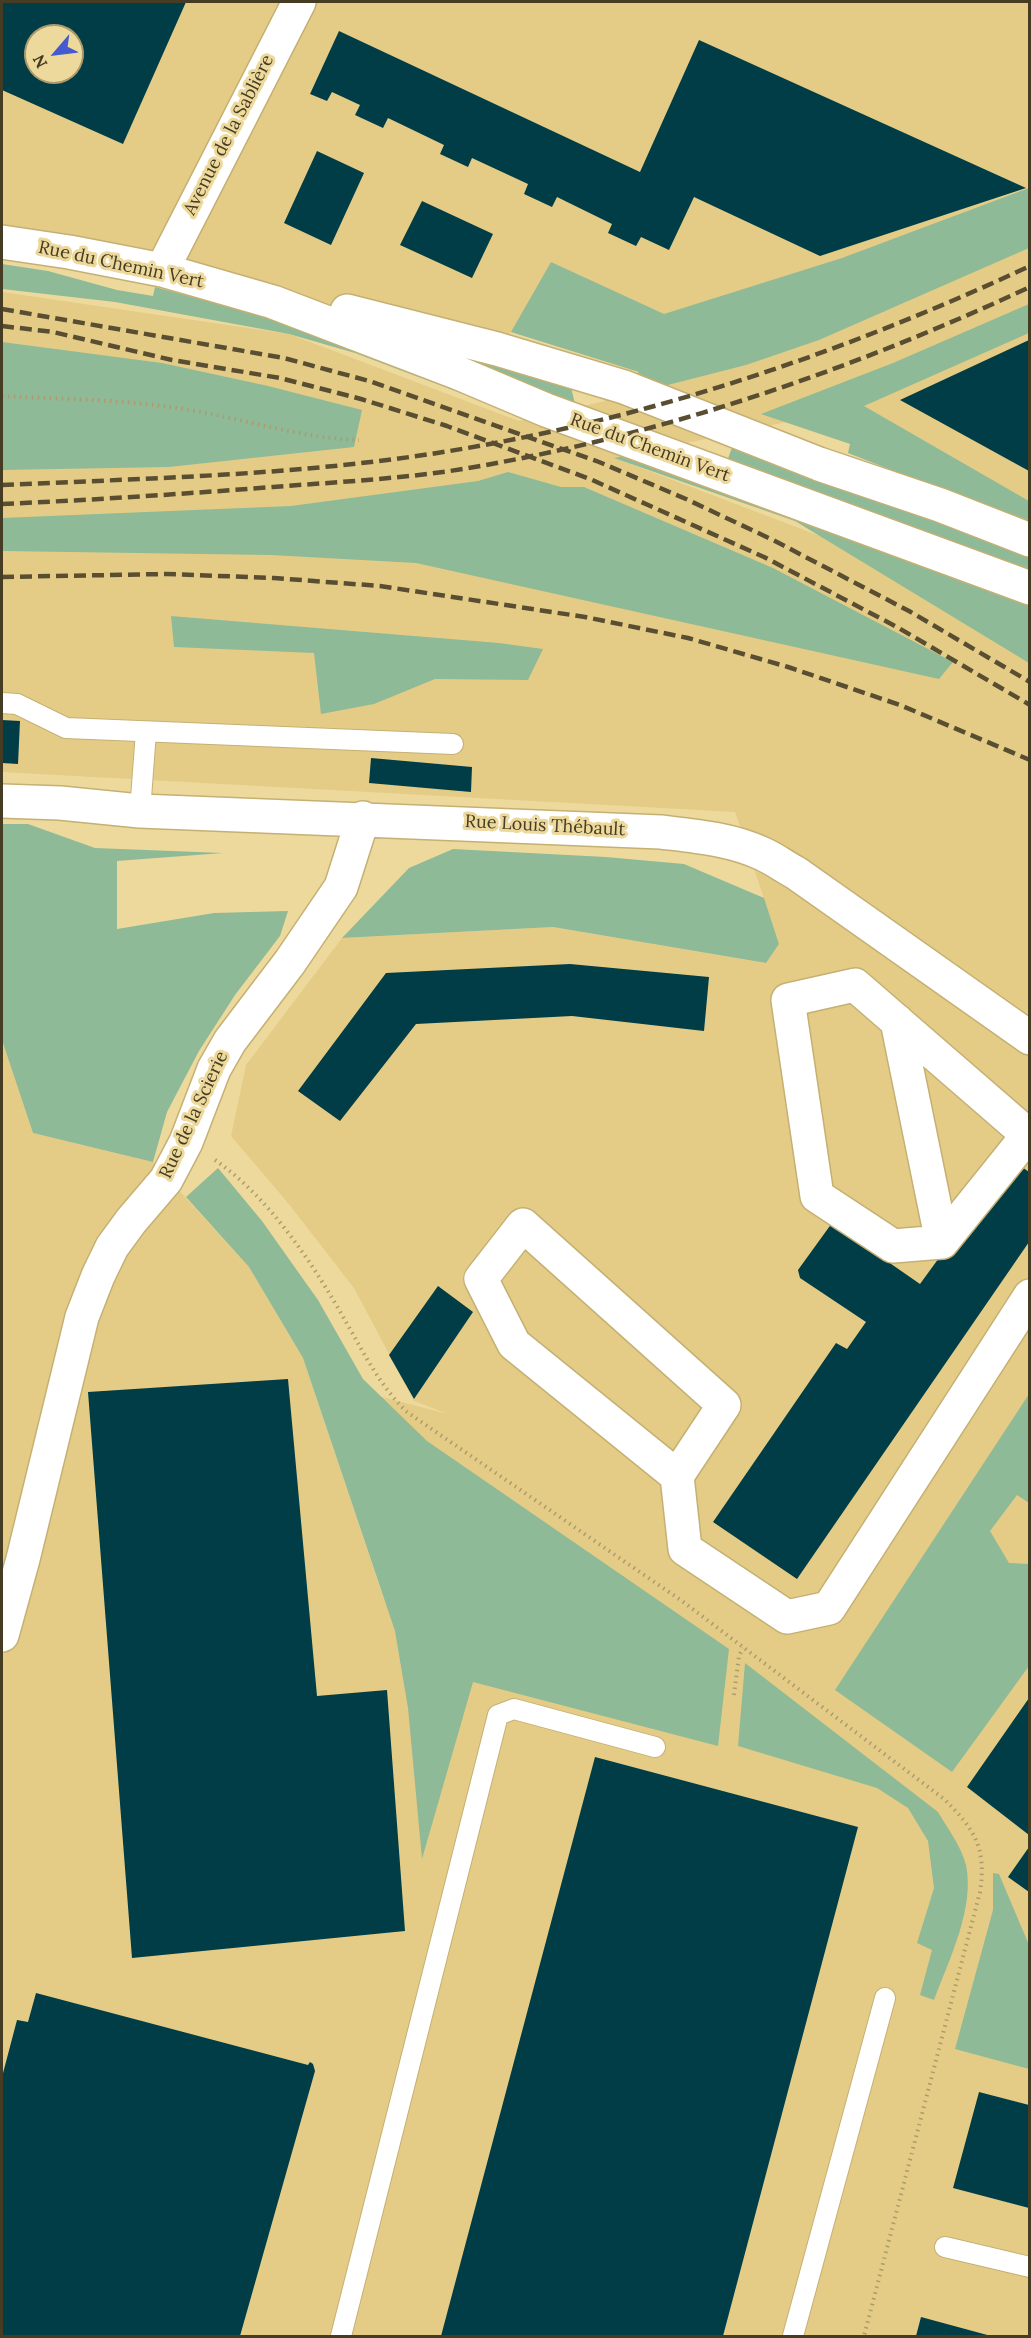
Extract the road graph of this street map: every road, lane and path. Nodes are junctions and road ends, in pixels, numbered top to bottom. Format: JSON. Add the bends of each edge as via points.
{"nodes":[{"id":1,"x":298,"y":2,"type":"edge"},
{"id":2,"x":2,"y":242,"type":"edge"},
{"id":3,"x":162,"y":270,"type":"junction"},
{"id":4,"x":273,"y":302,"type":"junction"},
{"id":5,"x":2,"y":396,"type":"edge"},
{"id":6,"x":359,"y":440,"type":"dead end"},
{"id":7,"x":1029,"y":540,"type":"edge"},
{"id":8,"x":1029,"y":588,"type":"edge"},
{"id":9,"x":2,"y":703,"type":"edge"},
{"id":10,"x":146,"y":732,"type":"junction"},
{"id":11,"x":453,"y":744,"type":"dead end"},
{"id":12,"x":2,"y":801,"type":"edge"},
{"id":13,"x":140,"y":811,"type":"junction"},
{"id":14,"x":363,"y":818,"type":"junction"},
{"id":15,"x":897,"y":1021,"type":"junction"},
{"id":16,"x":1029,"y":1038,"type":"edge"},
{"id":17,"x":1029,"y":1135,"type":"edge"},
{"id":18,"x":186,"y":1142,"type":"junction"},
{"id":19,"x":942,"y":1242,"type":"junction"},
{"id":20,"x":1029,"y":1296,"type":"edge"},
{"id":21,"x":677,"y":1476,"type":"junction"},
{"id":22,"x":2,"y":1635,"type":"edge"},
{"id":23,"x":743,"y":1648,"type":"junction"},
{"id":24,"x":734,"y":1695,"type":"dead end"},
{"id":25,"x":655,"y":1747,"type":"dead end"},
{"id":26,"x":885,"y":1998,"type":"dead end"},
{"id":27,"x":945,"y":2247,"type":"dead end"},
{"id":28,"x":1029,"y":2267,"type":"edge"},
{"id":29,"x":341,"y":2337,"type":"edge"},
{"id":30,"x":793,"y":2337,"type":"edge"},
{"id":31,"x":864,"y":2337,"type":"edge"}],
"edges":[{"from":1,"to":3,"type":"street","name":"Avenue de la Sablière"},
{"from":2,"to":3,"type":"street","name":"Rue du Chemin Vert"},
{"from":3,"to":4,"type":"street","name":"Rue du Chemin Vert"},
{"from":4,"to":7,"type":"street","name":"Rue du Chemin Vert","via":[[352,312],[624,387]]},
{"from":4,"to":8,"type":"street","name":"Rue du Chemin Vert","via":[[546,410]]},
{"from":5,"to":6,"type":"path","via":[[172,407],[301,435]]},
{"from":9,"to":10,"type":"lane","via":[[17,704],[66,728]]},
{"from":10,"to":11,"type":"lane"},
{"from":10,"to":13,"type":"lane"},
{"from":12,"to":13,"type":"street","name":"Rue Louis Thébault"},
{"from":13,"to":14,"type":"street","name":"Rue Louis Thébault"},
{"from":14,"to":16,"type":"street","name":"Rue Louis Thébault","via":[[661,831],[737,844],[796,873]]},
{"from":14,"to":18,"type":"street","name":"Rue de la Scierie","via":[[341,886],[230,1041],[203,1094]]},
{"from":15,"to":17,"type":"street"},
{"from":15,"to":19,"type":"street"},
{"from":15,"to":19,"type":"street","via":[[855,985],[788,1000],[817,1196],[893,1246]]},
{"from":17,"to":19,"type":"street"},
{"from":18,"to":22,"type":"street","name":"Rue de la Scierie","via":[[166,1180],[112,1247],[82,1317]]},
{"from":18,"to":23,"type":"path","via":[[217,1161],[271,1213],[307,1260],[374,1374],[407,1413],[682,1601]]},
{"from":20,"to":21,"type":"street","via":[[829,1608],[787,1617],[685,1549]]},
{"from":21,"to":21,"type":"street","via":[[514,1344],[481,1279],[523,1225],[724,1406]]},
{"from":23,"to":24,"type":"path"},
{"from":23,"to":31,"type":"path","via":[[944,1799],[976,1837],[982,1856],[980,1892]]},
{"from":25,"to":29,"type":"lane","via":[[514,1709],[498,1715]]},
{"from":26,"to":30,"type":"lane"},
{"from":27,"to":28,"type":"lane"}]}
